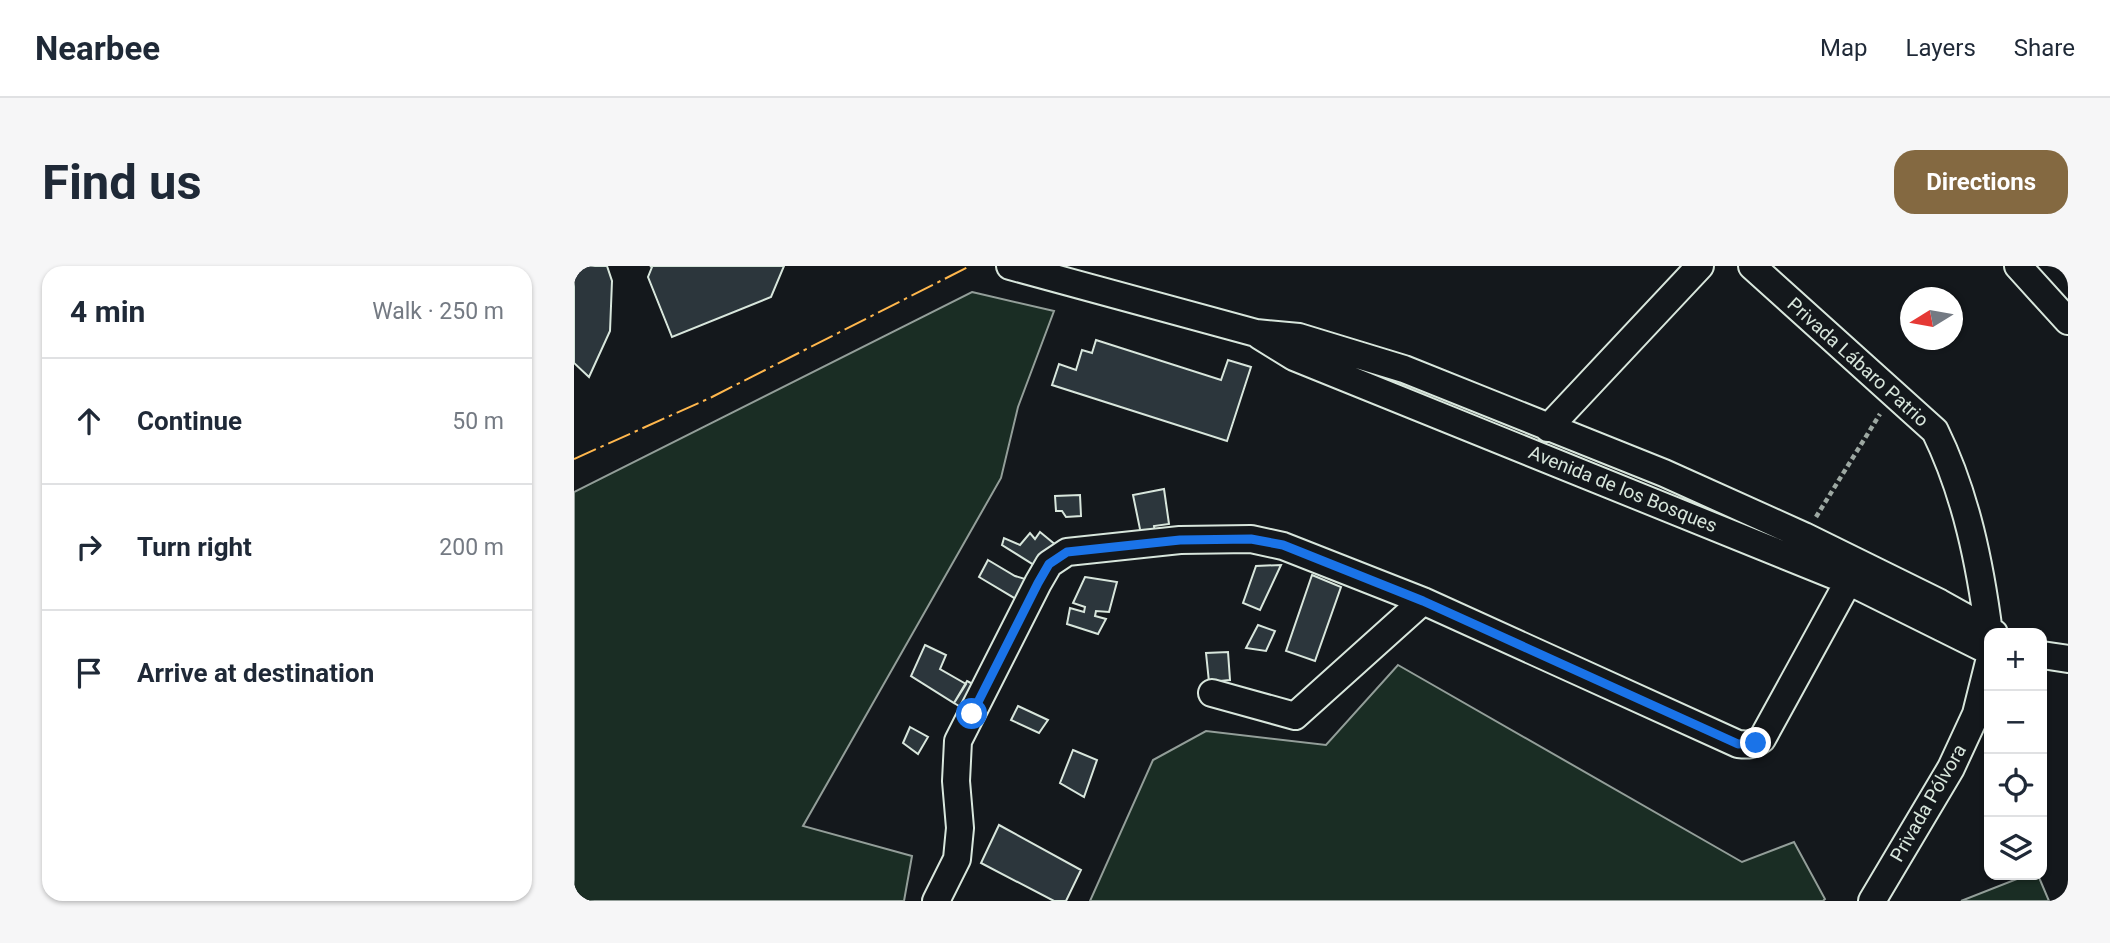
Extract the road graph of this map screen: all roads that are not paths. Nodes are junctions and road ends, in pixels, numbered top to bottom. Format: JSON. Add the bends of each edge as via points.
{"nodes":[{"id":1,"x":1010,"y":266,"type":"edge"},
{"id":2,"x":1700,"y":266,"type":"edge"},
{"id":3,"x":1752,"y":266,"type":"edge"},
{"id":4,"x":2018,"y":266,"type":"edge"},
{"id":5,"x":2068,"y":321,"type":"edge"},
{"id":6,"x":1256,"y":333,"type":"junction"},
{"id":7,"x":1548,"y":428,"type":"junction"},
{"id":8,"x":1853,"y":572,"type":"junction"},
{"id":9,"x":1423,"y":601,"type":"junction"},
{"id":10,"x":1989,"y":628,"type":"edge"},
{"id":11,"x":1984,"y":633,"type":"edge"},
{"id":12,"x":2047,"y":656,"type":"edge"},
{"id":13,"x":2068,"y":659,"type":"edge"},
{"id":14,"x":1984,"y":682,"type":"edge"},
{"id":15,"x":1212,"y":693,"type":"dead end"},
{"id":16,"x":936,"y":901,"type":"edge"},
{"id":17,"x":1871,"y":901,"type":"edge"}],
"edges":[{"from":1,"to":6,"type":"street","name":"Avenida de los Bosques"},
{"from":2,"to":7,"type":"street"},
{"from":3,"to":10,"type":"street","name":"Privada Lábaro Patrio","via":[[1935,431],[1951,464],[1978,561]]},
{"from":4,"to":5,"type":"street"},
{"from":6,"to":7,"type":"street","name":"Avenida de los Bosques","via":[[1299,337],[1404,369]]},
{"from":6,"to":8,"type":"street","name":"Avenida de los Bosques","via":[[1294,357]]},
{"from":7,"to":8,"type":"street","name":"Avenida de los Bosques","via":[[1664,473],[1804,536]]},
{"from":8,"to":9,"type":"street","via":[[1762,739],[1748,745]]},
{"from":8,"to":11,"type":"street","name":"Avenida de los Bosques","via":[[1940,603]]},
{"from":9,"to":15,"type":"street","via":[[1295,716]]},
{"from":9,"to":16,"type":"street","via":[[1283,545],[1251,539],[1180,540],[1067,552],[1049,564],[1038,583],[958,741],[957,859]]},
{"from":12,"to":13,"type":"street"},
{"from":14,"to":17,"type":"street","name":"Privada Pólvora","via":[[1976,714],[1951,768]]}]}
